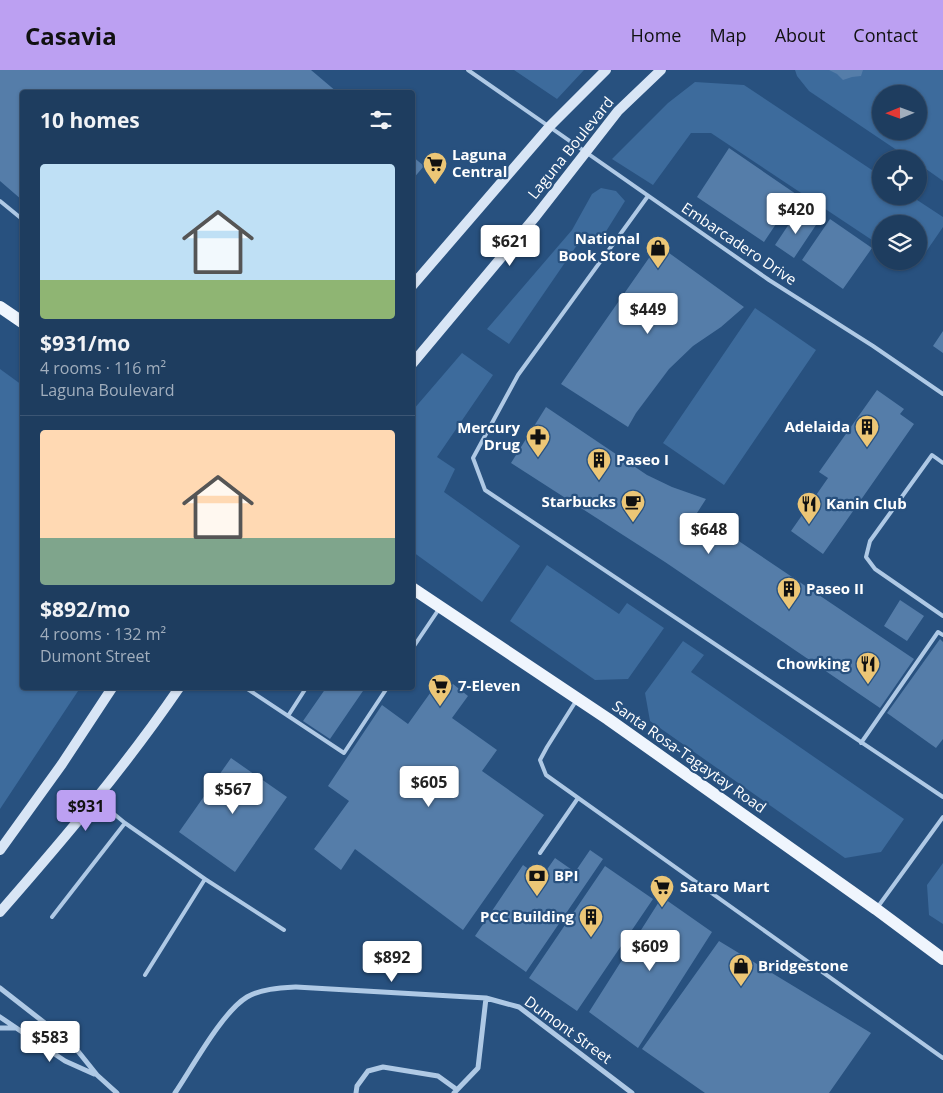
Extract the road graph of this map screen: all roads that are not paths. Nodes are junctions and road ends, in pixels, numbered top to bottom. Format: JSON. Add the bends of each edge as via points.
{"nodes":[{"id":1,"x":468,"y":70,"type":"edge"},
{"id":2,"x":606,"y":70,"type":"edge"},
{"id":3,"x":661,"y":70,"type":"edge"},
{"id":4,"x":550,"y":126,"type":"junction"},
{"id":5,"x":586,"y":153,"type":"junction"},
{"id":6,"x":648,"y":196,"type":"junction"},
{"id":7,"x":0,"y":201,"type":"edge"},
{"id":8,"x":20,"y":217,"type":"edge"},
{"id":9,"x":415,"y":283,"type":"edge"},
{"id":10,"x":0,"y":307,"type":"edge"},
{"id":11,"x":20,"y":321,"type":"edge"},
{"id":12,"x":415,"y":360,"type":"edge"},
{"id":13,"x":943,"y":394,"type":"edge"},
{"id":14,"x":943,"y":463,"type":"edge"},
{"id":15,"x":415,"y":590,"type":"edge"},
{"id":16,"x":440,"y":607,"type":"junction"},
{"id":17,"x":943,"y":616,"type":"edge"},
{"id":18,"x":943,"y":635,"type":"edge"},
{"id":19,"x":415,"y":644,"type":"edge"},
{"id":20,"x":111,"y":690,"type":"edge"},
{"id":21,"x":178,"y":690,"type":"edge"},
{"id":22,"x":249,"y":690,"type":"edge"},
{"id":23,"x":305,"y":690,"type":"edge"},
{"id":24,"x":386,"y":690,"type":"edge"},
{"id":25,"x":577,"y":699,"type":"junction"},
{"id":26,"x":288,"y":716,"type":"junction"},
{"id":27,"x":860,"y":743,"type":"junction"},
{"id":28,"x":943,"y":796,"type":"edge"},
{"id":29,"x":578,"y":798,"type":"junction"},
{"id":30,"x":95,"y":799,"type":"junction"},
{"id":31,"x":943,"y":817,"type":"edge"},
{"id":32,"x":125,"y":823,"type":"junction"},
{"id":33,"x":0,"y":850,"type":"edge"},
{"id":34,"x":540,"y":853,"type":"dead end"},
{"id":35,"x":205,"y":879,"type":"junction"},
{"id":36,"x":876,"y":909,"type":"junction"},
{"id":37,"x":0,"y":912,"type":"edge"},
{"id":38,"x":52,"y":917,"type":"dead end"},
{"id":39,"x":284,"y":930,"type":"dead end"},
{"id":40,"x":943,"y":959,"type":"edge"},
{"id":41,"x":146,"y":975,"type":"dead end"},
{"id":42,"x":0,"y":988,"type":"edge"},
{"id":43,"x":486,"y":998,"type":"junction"},
{"id":44,"x":0,"y":1017,"type":"edge"},
{"id":45,"x":0,"y":1028,"type":"edge"},
{"id":46,"x":15,"y":1028,"type":"junction"},
{"id":47,"x":943,"y":1058,"type":"edge"},
{"id":48,"x":97,"y":1075,"type":"junction"},
{"id":49,"x":455,"y":1091,"type":"edge"},
{"id":50,"x":117,"y":1093,"type":"edge"},
{"id":51,"x":175,"y":1093,"type":"edge"},
{"id":52,"x":356,"y":1093,"type":"edge"},
{"id":53,"x":632,"y":1093,"type":"edge"}],
"edges":[{"from":1,"to":4,"type":"lane","name":"Embarcadero Drive"},
{"from":2,"to":4,"type":"main road","name":"Laguna Boulevard"},
{"from":3,"to":5,"type":"main road","name":"Laguna Boulevard","via":[[618,111]]},
{"from":4,"to":5,"type":"lane","name":"Embarcadero Drive"},
{"from":4,"to":9,"type":"main road","name":"Laguna Boulevard"},
{"from":5,"to":6,"type":"lane","name":"Embarcadero Drive"},
{"from":5,"to":12,"type":"main road","name":"Laguna Boulevard"},
{"from":6,"to":13,"type":"lane","name":"Embarcadero Drive"},
{"from":6,"to":27,"type":"lane","via":[[518,375],[473,458],[485,490]]},
{"from":7,"to":8,"type":"lane"},
{"from":10,"to":11,"type":"main road"},
{"from":14,"to":17,"type":"lane","via":[[932,455],[870,541],[866,557],[875,569]]},
{"from":15,"to":16,"type":"main road","name":"Santa Rosa-Tagaytay Road"},
{"from":16,"to":19,"type":"lane"},
{"from":16,"to":25,"type":"main road","name":"Santa Rosa-Tagaytay Road"},
{"from":18,"to":27,"type":"lane","via":[[938,632]]},
{"from":20,"to":33,"type":"main road"},
{"from":21,"to":30,"type":"main road"},
{"from":22,"to":26,"type":"lane"},
{"from":23,"to":26,"type":"lane"},
{"from":24,"to":26,"type":"lane","via":[[344,753]]},
{"from":25,"to":29,"type":"lane","via":[[540,760],[546,775]]},
{"from":25,"to":36,"type":"main road","name":"Santa Rosa-Tagaytay Road"},
{"from":27,"to":28,"type":"lane"},
{"from":29,"to":34,"type":"lane"},
{"from":29,"to":47,"type":"lane"},
{"from":30,"to":32,"type":"lane"},
{"from":30,"to":37,"type":"main road"},
{"from":31,"to":36,"type":"lane"},
{"from":32,"to":35,"type":"lane"},
{"from":32,"to":38,"type":"lane"},
{"from":35,"to":39,"type":"lane"},
{"from":35,"to":41,"type":"lane"},
{"from":36,"to":40,"type":"main road","name":"Santa Rosa-Tagaytay Road"},
{"from":42,"to":48,"type":"street","via":[[73,1045]]},
{"from":43,"to":49,"type":"street","via":[[478,1068]]},
{"from":43,"to":51,"type":"street","name":"Dumont Street","via":[[271,989],[247,997],[226,1016]]},
{"from":43,"to":53,"type":"street","name":"Dumont Street","via":[[519,1007]]},
{"from":44,"to":46,"type":"street"},
{"from":45,"to":46,"type":"street"},
{"from":46,"to":48,"type":"street","via":[[65,1061]]},
{"from":48,"to":50,"type":"street"},
{"from":49,"to":52,"type":"street","via":[[438,1076],[383,1067],[368,1071]]}]}
